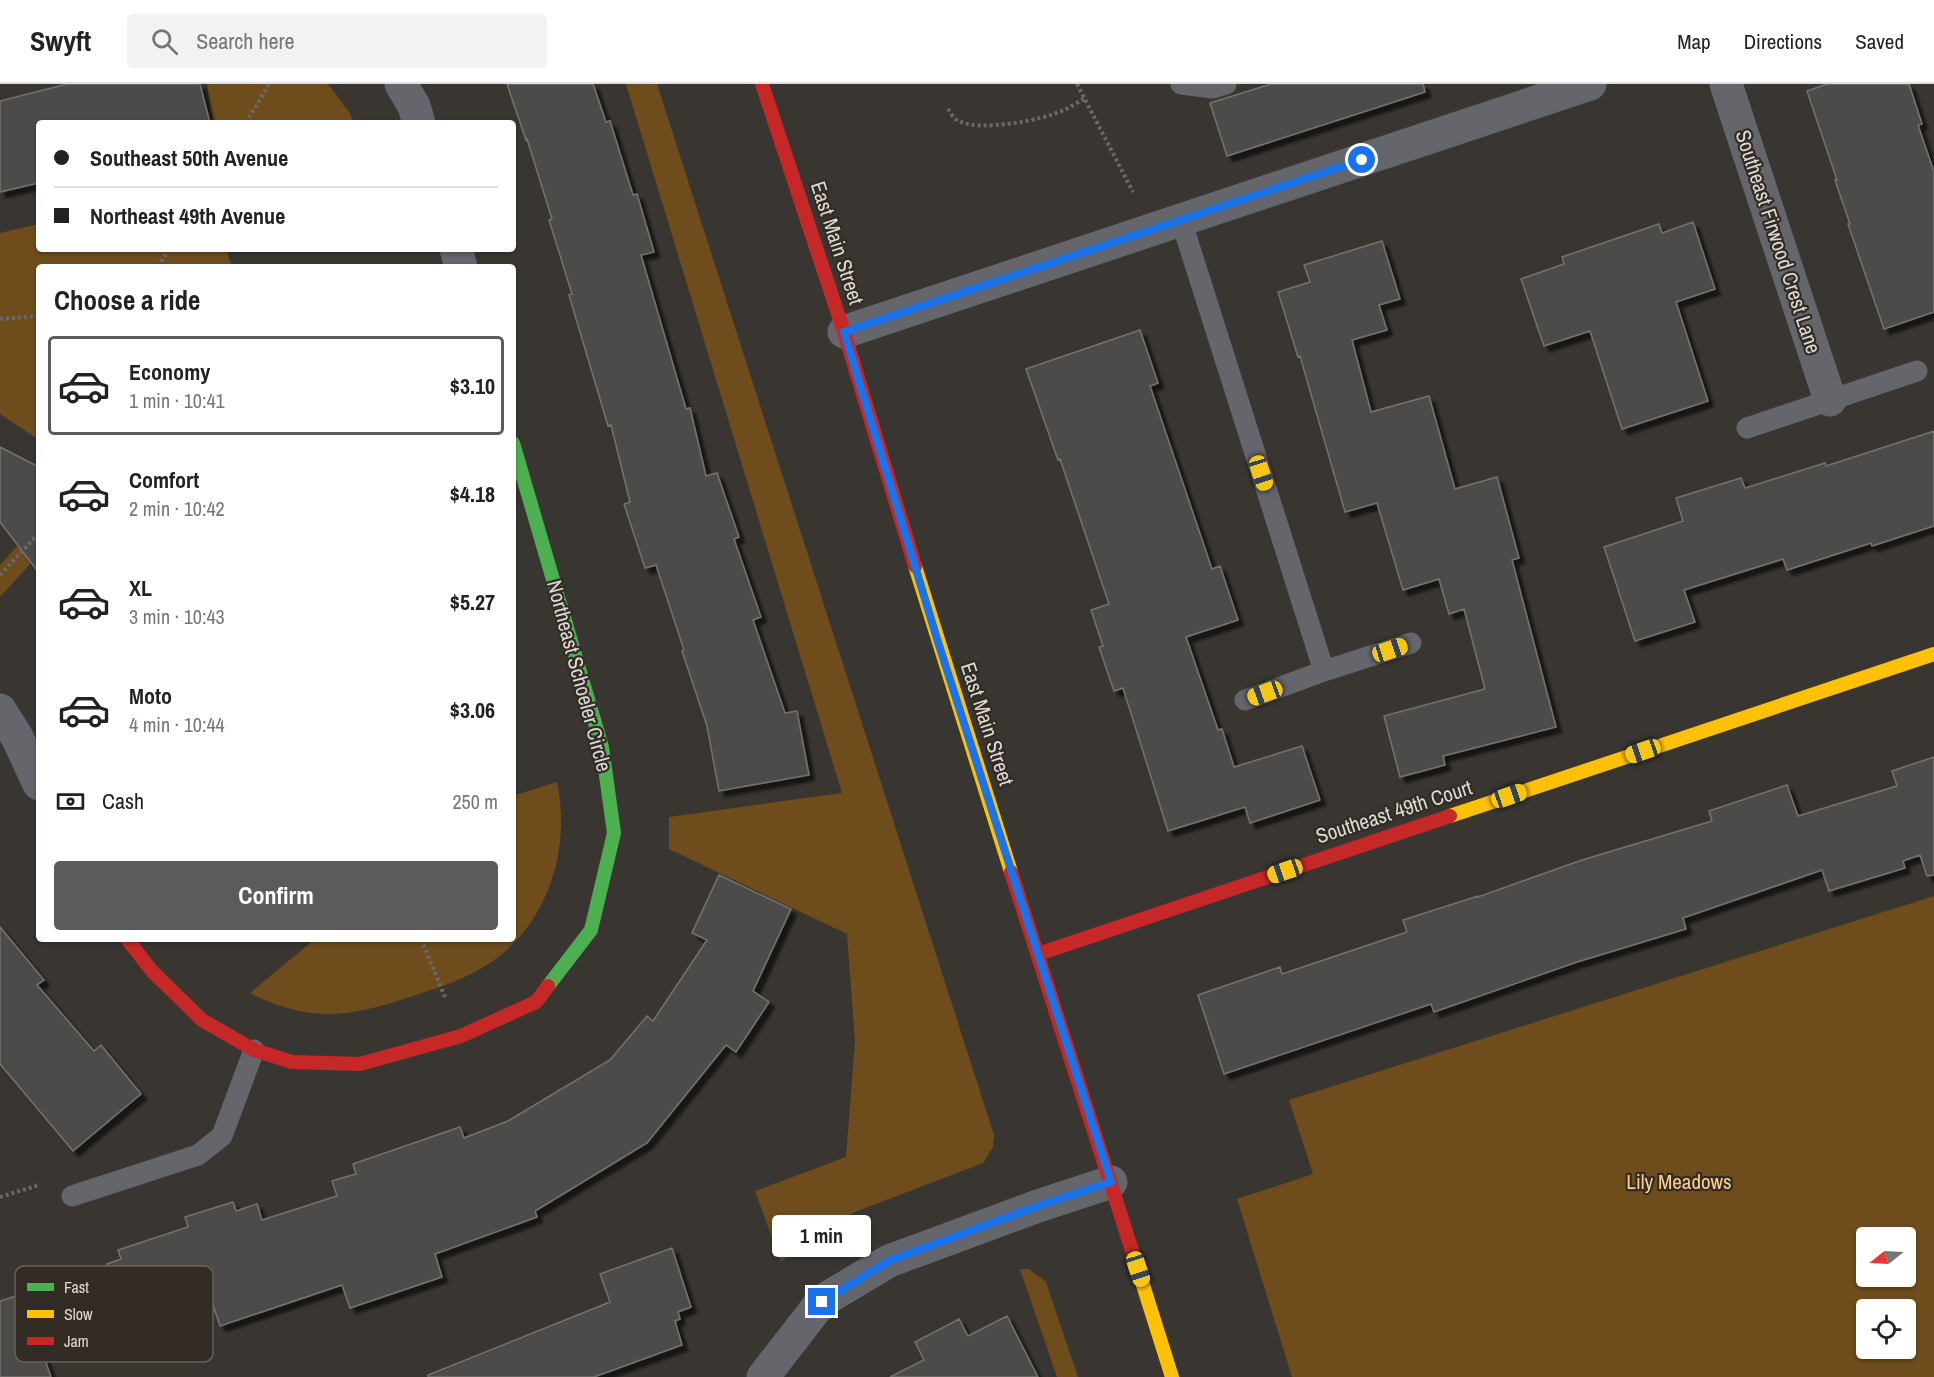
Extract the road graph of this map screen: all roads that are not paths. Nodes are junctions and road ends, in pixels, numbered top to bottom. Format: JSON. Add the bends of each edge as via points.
{"nodes":[{"id":1,"x":401,"y":84,"type":"edge"},
{"id":2,"x":762,"y":84,"type":"edge"},
{"id":3,"x":1181,"y":84,"type":"edge"},
{"id":4,"x":1226,"y":84,"type":"edge"},
{"id":5,"x":1590,"y":84,"type":"edge"},
{"id":6,"x":1726,"y":84,"type":"edge"},
{"id":7,"x":418,"y":120,"type":"edge"},
{"id":8,"x":1181,"y":220,"type":"junction"},
{"id":9,"x":844,"y":332,"type":"junction"},
{"id":10,"x":1917,"y":371,"type":"dead end"},
{"id":11,"x":1830,"y":400,"type":"junction"},
{"id":12,"x":1747,"y":428,"type":"dead end"},
{"id":13,"x":516,"y":454,"type":"edge"},
{"id":14,"x":1412,"y":643,"type":"dead end"},
{"id":15,"x":1934,"y":654,"type":"edge"},
{"id":16,"x":1324,"y":671,"type":"junction"},
{"id":17,"x":1245,"y":700,"type":"dead end"},
{"id":18,"x":0,"y":710,"type":"edge"},
{"id":19,"x":36,"y":778,"type":"edge"},
{"id":20,"x":130,"y":942,"type":"edge"},
{"id":21,"x":1038,"y":954,"type":"junction"},
{"id":22,"x":254,"y":1050,"type":"junction"},
{"id":23,"x":1111,"y":1182,"type":"junction"},
{"id":24,"x":72,"y":1196,"type":"dead end"},
{"id":25,"x":763,"y":1377,"type":"edge"},
{"id":26,"x":1172,"y":1377,"type":"edge"}],
"edges":[{"from":1,"to":7,"type":"street"},
{"from":2,"to":9,"type":"street","name":"East Main Street"},
{"from":3,"to":4,"type":"lane","via":[[1213,88]]},
{"from":5,"to":8,"type":"street"},
{"from":6,"to":11,"type":"street","name":"Southeast Firwood Crest Lane"},
{"from":8,"to":9,"type":"street"},
{"from":8,"to":16,"type":"lane"},
{"from":9,"to":21,"type":"street","name":"East Main Street"},
{"from":10,"to":11,"type":"lane"},
{"from":11,"to":12,"type":"lane"},
{"from":13,"to":22,"type":"street","name":"Northeast Schoeler Circle","via":[[602,747],[614,833],[591,930],[536,1002],[462,1036],[360,1064],[292,1062]]},
{"from":14,"to":16,"type":"lane"},
{"from":15,"to":21,"type":"street","name":"Southeast 49th Court"},
{"from":16,"to":17,"type":"lane"},
{"from":18,"to":19,"type":"street"},
{"from":20,"to":22,"type":"street","name":"Northeast Schoeler Circle","via":[[202,1020]]},
{"from":21,"to":23,"type":"street","name":"East Main Street"},
{"from":22,"to":24,"type":"lane","via":[[222,1136],[198,1155]]},
{"from":23,"to":25,"type":"street","via":[[889,1261],[822,1302]]},
{"from":23,"to":26,"type":"street","name":"East Main Street"}]}
